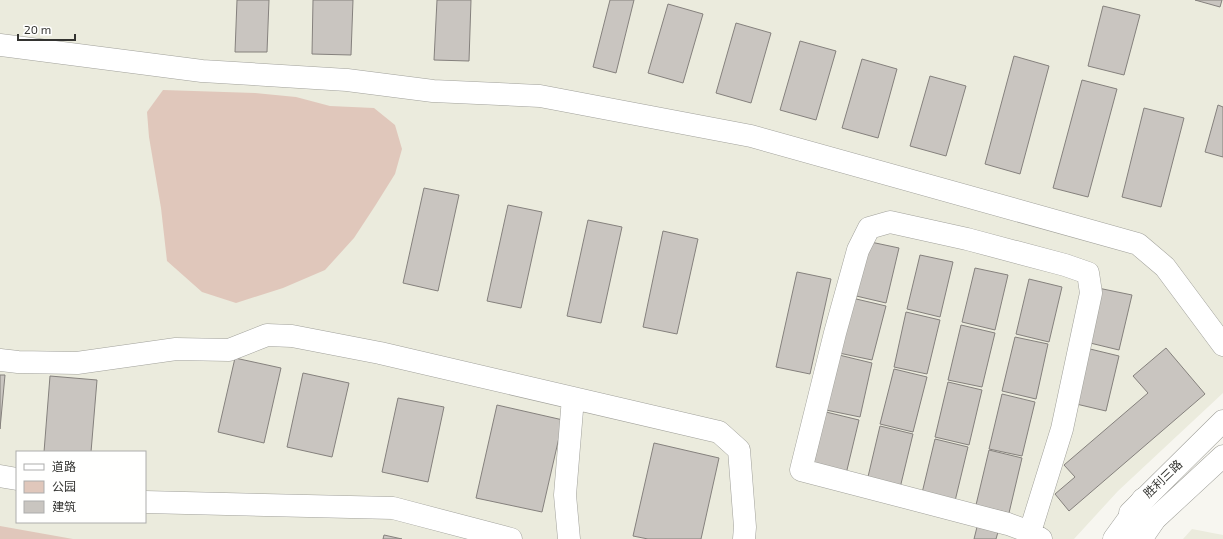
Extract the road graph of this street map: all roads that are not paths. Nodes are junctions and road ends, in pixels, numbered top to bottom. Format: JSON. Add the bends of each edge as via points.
{"nodes":[{"id":1,"x":0,"y":45,"type":"edge"},
{"id":2,"x":1223,"y":346,"type":"edge"},
{"id":3,"x":0,"y":360,"type":"edge"},
{"id":4,"x":573,"y":398,"type":"junction"},
{"id":5,"x":1223,"y":421,"type":"edge"},
{"id":6,"x":1223,"y":456,"type":"edge"},
{"id":7,"x":0,"y":476,"type":"edge"},
{"id":8,"x":16,"y":479,"type":"edge"},
{"id":9,"x":1143,"y":499,"type":"junction"},
{"id":10,"x":146,"y":502,"type":"edge"},
{"id":11,"x":1155,"y":519,"type":"junction"},
{"id":12,"x":1035,"y":536,"type":"edge"},
{"id":13,"x":511,"y":539,"type":"edge"},
{"id":14,"x":568,"y":539,"type":"edge"},
{"id":15,"x":744,"y":539,"type":"edge"},
{"id":16,"x":1106,"y":539,"type":"edge"},
{"id":17,"x":1114,"y":539,"type":"edge"},
{"id":18,"x":1137,"y":539,"type":"edge"},
{"id":19,"x":1141,"y":539,"type":"edge"}],
"edges":[{"from":1,"to":2,"type":"main road","via":[[202,70],[347,80],[433,91],[540,96],[751,136],[1138,244],[1165,267]]},
{"from":3,"to":4,"type":"main road","via":[[77,363],[176,349],[229,350],[267,335],[292,336],[380,353]]},
{"from":4,"to":14,"type":"main road","via":[[566,496]]},
{"from":4,"to":15,"type":"main road","via":[[719,432],[739,450]]},
{"from":5,"to":9,"type":"main road","name":"胜利三路"},
{"from":6,"to":11,"type":"main road","name":"胜利三路"},
{"from":7,"to":8,"type":"main road"},
{"from":9,"to":16,"type":"main road","name":"胜利三路"},
{"from":9,"to":17,"type":"main road"},
{"from":10,"to":13,"type":"main road","via":[[393,508]]},
{"from":11,"to":18,"type":"main road"},
{"from":11,"to":19,"type":"main road","name":"胜利三路"},
{"from":12,"to":12,"type":"main road","via":[[1008,524],[800,470],[858,250],[869,228],[890,222],[967,239],[1088,273],[1091,293],[1062,429]]}]}
